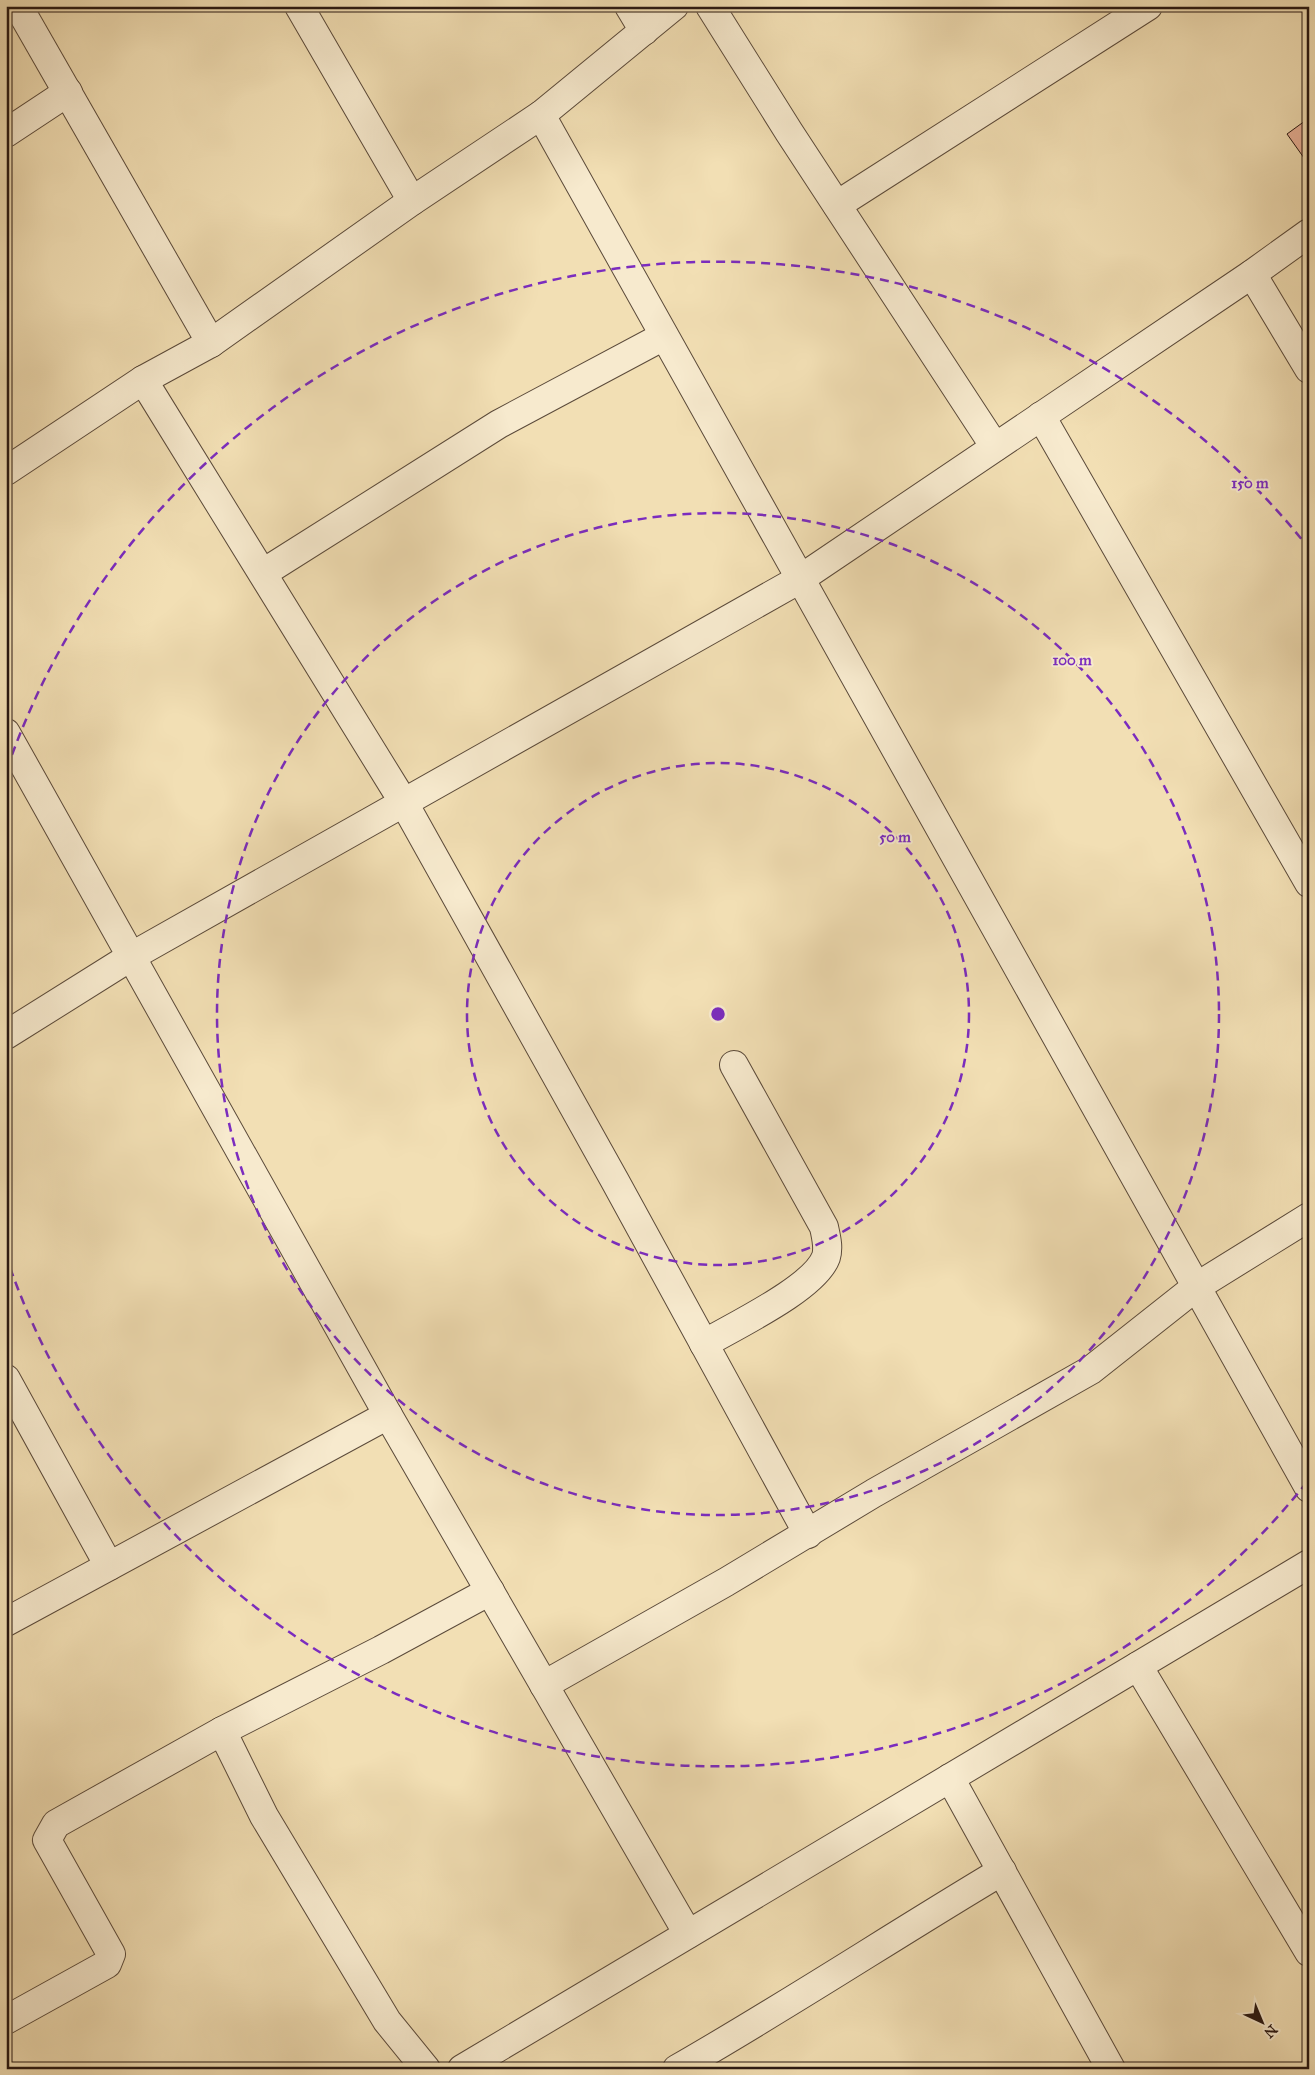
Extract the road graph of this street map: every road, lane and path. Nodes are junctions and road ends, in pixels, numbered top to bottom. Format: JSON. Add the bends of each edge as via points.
{"nodes":[{"id":1,"x":18,"y":6,"type":"edge"},
{"id":2,"x":299,"y":6,"type":"edge"},
{"id":3,"x":629,"y":6,"type":"edge"},
{"id":4,"x":674,"y":6,"type":"edge"},
{"id":5,"x":710,"y":6,"type":"edge"},
{"id":6,"x":1148,"y":6,"type":"edge"},
{"id":7,"x":644,"y":31,"type":"junction"},
{"id":8,"x":68,"y":92,"type":"junction"},
{"id":9,"x":541,"y":115,"type":"junction"},
{"id":10,"x":6,"y":133,"type":"edge"},
{"id":11,"x":412,"y":201,"type":"junction"},
{"id":12,"x":838,"y":205,"type":"junction"},
{"id":13,"x":1309,"y":233,"type":"edge"},
{"id":14,"x":1252,"y":274,"type":"junction"},
{"id":15,"x":664,"y":336,"type":"junction"},
{"id":16,"x":211,"y":344,"type":"junction"},
{"id":17,"x":1309,"y":369,"type":"edge"},
{"id":18,"x":143,"y":380,"type":"junction"},
{"id":19,"x":1041,"y":416,"type":"junction"},
{"id":20,"x":995,"y":447,"type":"junction"},
{"id":21,"x":6,"y":471,"type":"edge"},
{"id":22,"x":263,"y":573,"type":"junction"},
{"id":23,"x":800,"y":579,"type":"junction"},
{"id":24,"x":6,"y":733,"type":"edge"},
{"id":25,"x":404,"y":803,"type":"junction"},
{"id":26,"x":1309,"y":883,"type":"edge"},
{"id":27,"x":132,"y":956,"type":"junction"},
{"id":28,"x":6,"y":1035,"type":"edge"},
{"id":29,"x":734,"y":1065,"type":"dead end"},
{"id":30,"x":1309,"y":1217,"type":"edge"},
{"id":31,"x":1196,"y":1287,"type":"junction"},
{"id":32,"x":704,"y":1344,"type":"junction"},
{"id":33,"x":6,"y":1379,"type":"edge"},
{"id":34,"x":388,"y":1415,"type":"junction"},
{"id":35,"x":1309,"y":1488,"type":"edge"},
{"id":36,"x":808,"y":1534,"type":"junction"},
{"id":37,"x":1309,"y":1564,"type":"edge"},
{"id":38,"x":109,"y":1566,"type":"junction"},
{"id":39,"x":490,"y":1591,"type":"junction"},
{"id":40,"x":6,"y":1622,"type":"edge"},
{"id":41,"x":1138,"y":1666,"type":"junction"},
{"id":42,"x":544,"y":1685,"type":"junction"},
{"id":43,"x":222,"y":1731,"type":"junction"},
{"id":44,"x":950,"y":1778,"type":"junction"},
{"id":45,"x":1002,"y":1871,"type":"junction"},
{"id":46,"x":688,"y":1934,"type":"junction"},
{"id":47,"x":1309,"y":1952,"type":"edge"},
{"id":48,"x":6,"y":2020,"type":"edge"},
{"id":49,"x":499,"y":2059,"type":"edge"},
{"id":50,"x":1103,"y":2066,"type":"edge"},
{"id":51,"x":426,"y":2069,"type":"edge"},
{"id":52,"x":462,"y":2069,"type":"edge"},
{"id":53,"x":677,"y":2069,"type":"edge"}],
"edges":[{"from":1,"to":8,"type":"street"},
{"from":2,"to":11,"type":"street"},
{"from":3,"to":7,"type":"street"},
{"from":4,"to":7,"type":"street"},
{"from":5,"to":12,"type":"street"},
{"from":6,"to":12,"type":"street"},
{"from":7,"to":9,"type":"street"},
{"from":8,"to":10,"type":"street"},
{"from":8,"to":16,"type":"street"},
{"from":9,"to":11,"type":"street"},
{"from":9,"to":15,"type":"street"},
{"from":11,"to":16,"type":"street"},
{"from":12,"to":20,"type":"street"},
{"from":13,"to":14,"type":"street"},
{"from":14,"to":17,"type":"street"},
{"from":14,"to":19,"type":"street"},
{"from":15,"to":22,"type":"street","via":[[498,424]]},
{"from":15,"to":23,"type":"street"},
{"from":16,"to":18,"type":"street"},
{"from":18,"to":21,"type":"street"},
{"from":18,"to":22,"type":"street"},
{"from":19,"to":20,"type":"street"},
{"from":19,"to":26,"type":"street"},
{"from":20,"to":23,"type":"street"},
{"from":22,"to":25,"type":"street"},
{"from":23,"to":25,"type":"street"},
{"from":23,"to":31,"type":"street"},
{"from":24,"to":27,"type":"street"},
{"from":25,"to":27,"type":"street"},
{"from":25,"to":32,"type":"street"},
{"from":27,"to":28,"type":"street"},
{"from":27,"to":34,"type":"street"},
{"from":29,"to":32,"type":"street","via":[[824,1227],[828,1243],[820,1268],[799,1289]]},
{"from":30,"to":31,"type":"street"},
{"from":31,"to":35,"type":"street"},
{"from":31,"to":36,"type":"street","via":[[1091,1370]]},
{"from":32,"to":36,"type":"street"},
{"from":33,"to":38,"type":"street"},
{"from":34,"to":38,"type":"street"},
{"from":34,"to":39,"type":"street"},
{"from":36,"to":42,"type":"street"},
{"from":37,"to":41,"type":"street"},
{"from":38,"to":40,"type":"street"},
{"from":39,"to":42,"type":"street"},
{"from":39,"to":43,"type":"street"},
{"from":41,"to":44,"type":"street"},
{"from":41,"to":47,"type":"street"},
{"from":42,"to":46,"type":"street"},
{"from":43,"to":48,"type":"street","via":[[56,1824],[47,1840],[110,1954],[107,1964]]},
{"from":43,"to":51,"type":"street","via":[[264,1816],[387,2021]]},
{"from":44,"to":45,"type":"street"},
{"from":44,"to":46,"type":"street"},
{"from":45,"to":50,"type":"street"},
{"from":45,"to":53,"type":"street"},
{"from":46,"to":49,"type":"street"},
{"from":49,"to":52,"type":"street"}]}
